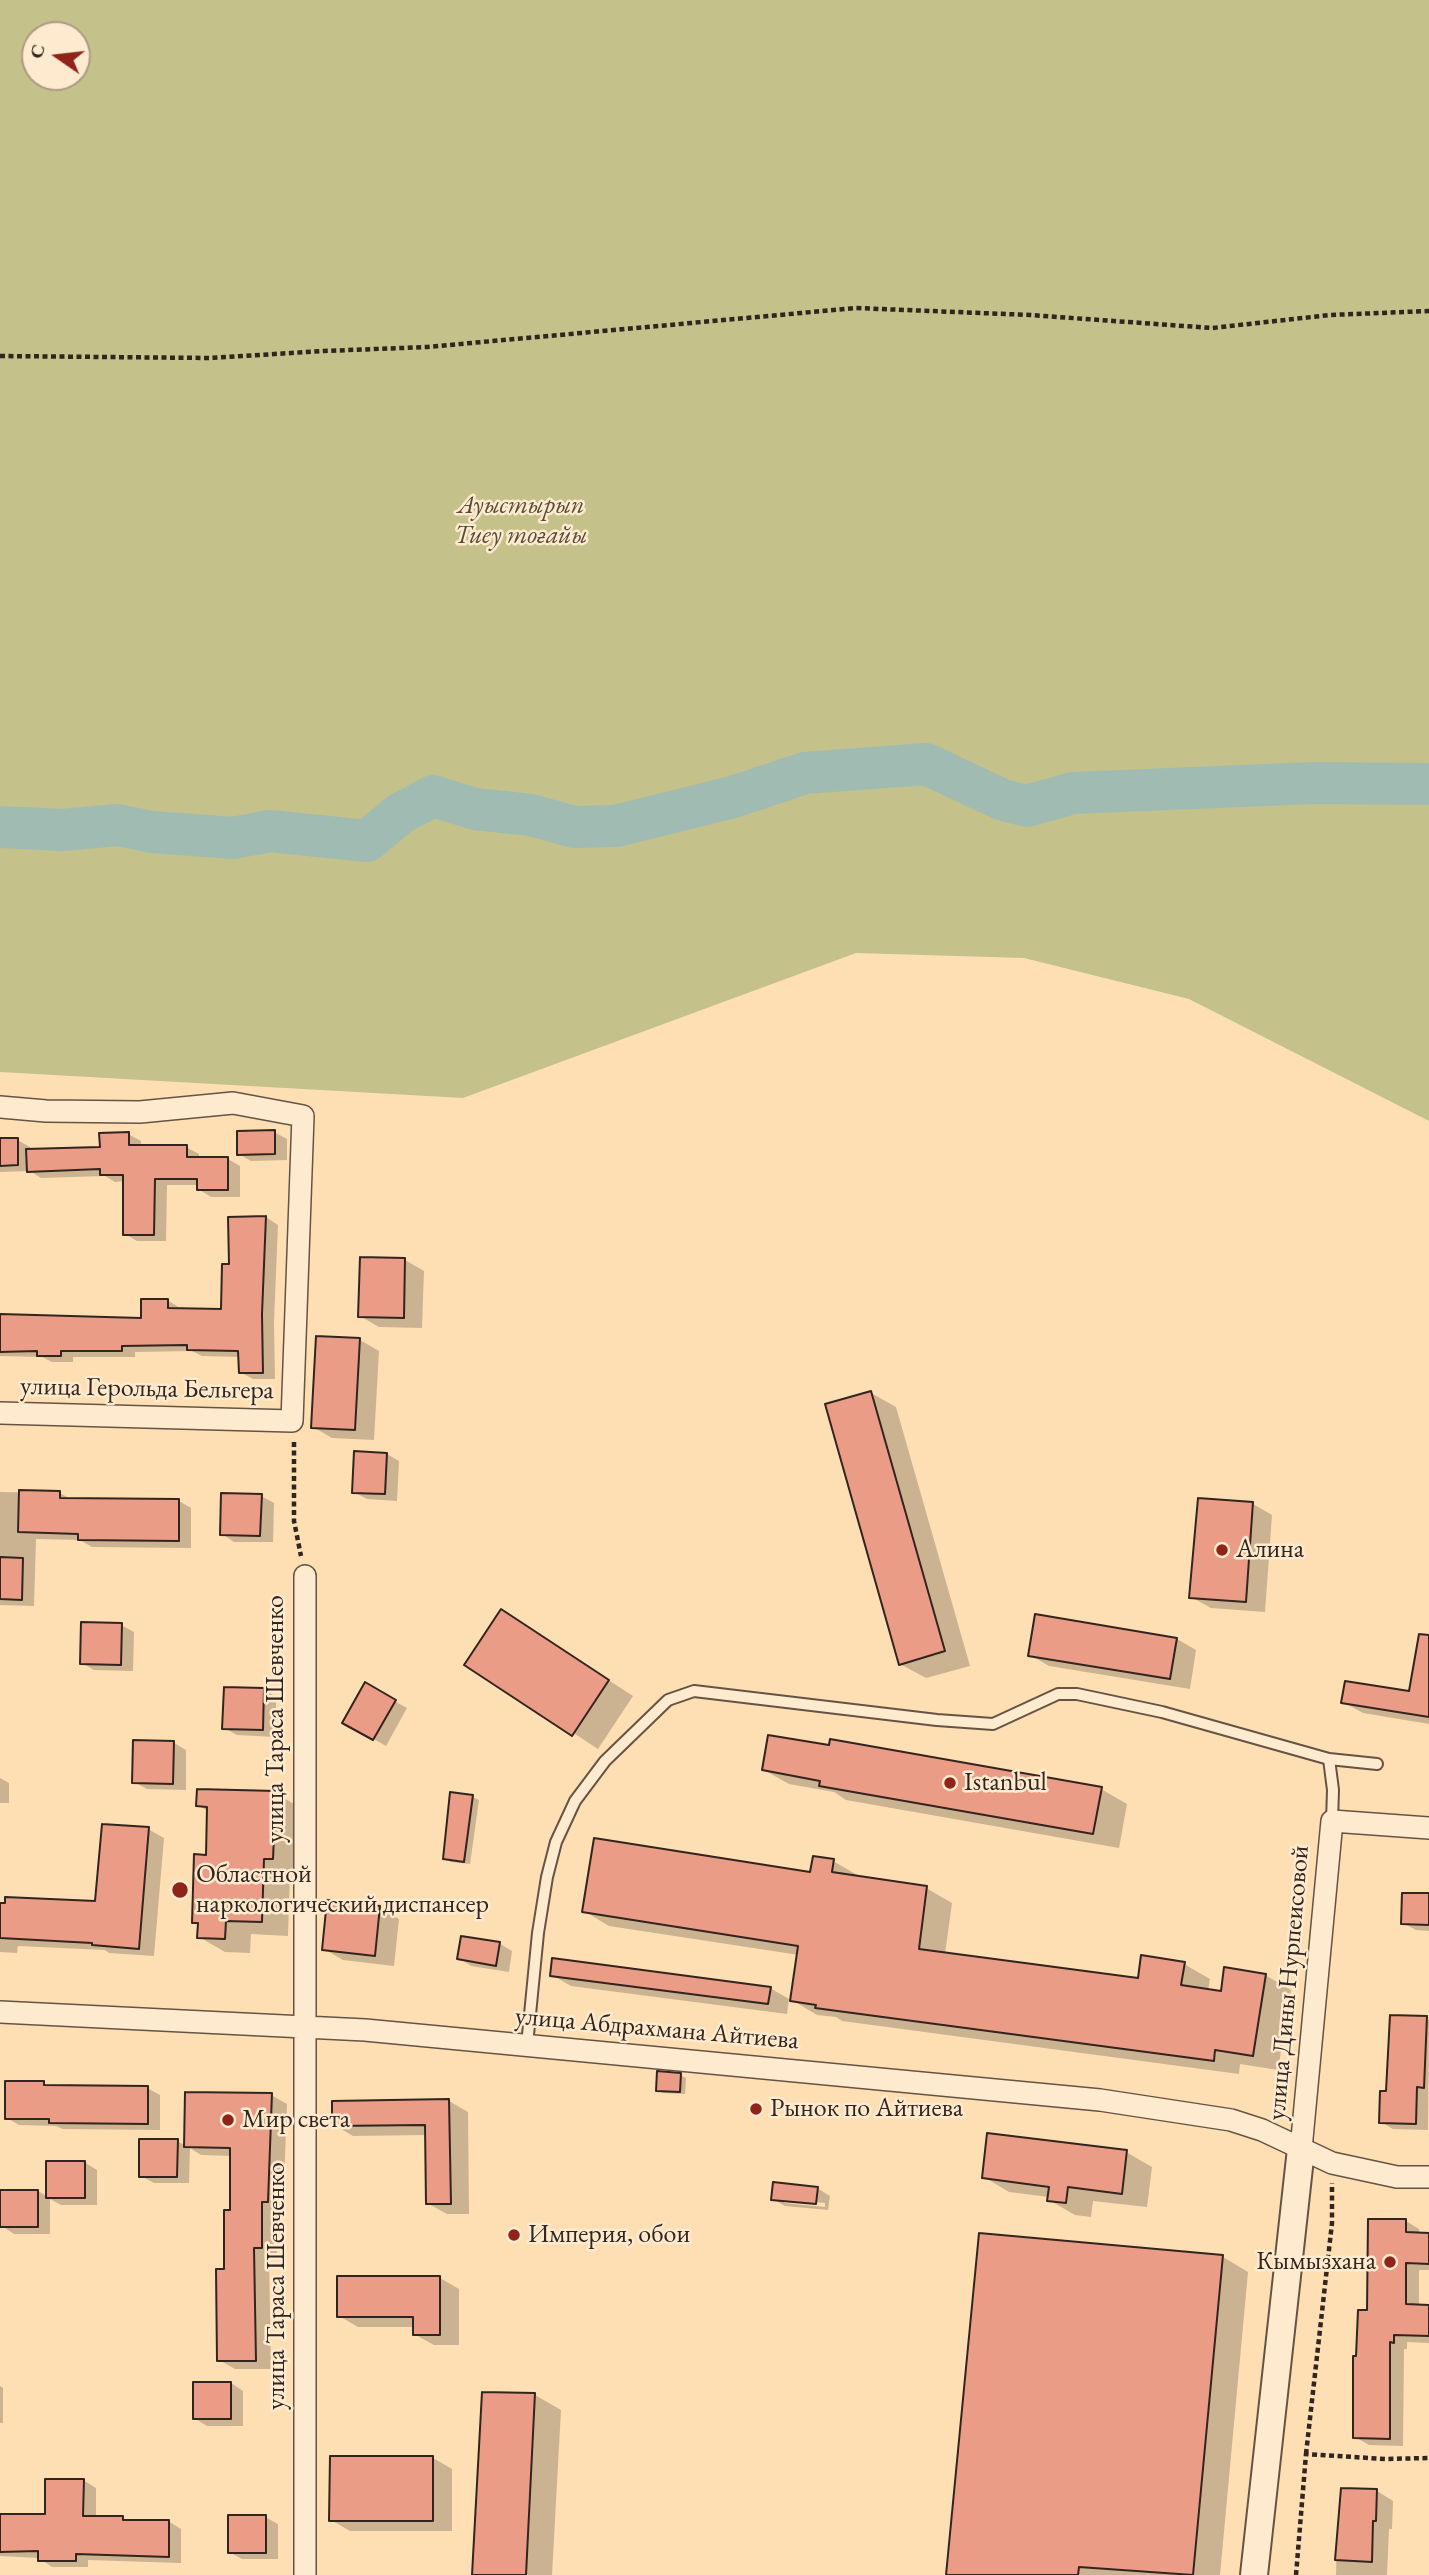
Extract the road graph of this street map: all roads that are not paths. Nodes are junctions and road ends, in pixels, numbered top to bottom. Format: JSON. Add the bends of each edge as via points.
{"nodes":[{"id":1,"x":0,"y":1107,"type":"edge"},
{"id":2,"x":0,"y":1413,"type":"edge"},
{"id":3,"x":305,"y":1576,"type":"road end"},
{"id":4,"x":1329,"y":1759,"type":"junction"},
{"id":5,"x":1377,"y":1764,"type":"dead end"},
{"id":6,"x":1332,"y":1821,"type":"junction"},
{"id":7,"x":1429,"y":1828,"type":"edge"},
{"id":8,"x":0,"y":2012,"type":"edge"},
{"id":9,"x":304,"y":2025,"type":"junction"},
{"id":10,"x":527,"y":2045,"type":"junction"},
{"id":11,"x":1301,"y":2150,"type":"junction"},
{"id":12,"x":1429,"y":2177,"type":"edge"},
{"id":13,"x":305,"y":2575,"type":"edge"},
{"id":14,"x":1254,"y":2575,"type":"edge"}],
"edges":[{"from":1,"to":2,"type":"street","name":"улица Герольда Бельгера","via":[[140,1112],[233,1103],[303,1116],[292,1421]]},
{"from":3,"to":9,"type":"street","name":"улица Тараса Шевченко"},
{"from":4,"to":5,"type":"lane"},
{"from":4,"to":6,"type":"lane"},
{"from":4,"to":10,"type":"lane","via":[[1162,1712],[1077,1694],[1058,1693],[993,1724],[694,1691],[668,1700],[605,1761],[575,1801],[556,1842],[538,1933]]},
{"from":6,"to":7,"type":"street"},
{"from":6,"to":11,"type":"street","name":"улица Дины Нурпеисовой"},
{"from":8,"to":9,"type":"street","name":"улица Абдрахмана Айтиева"},
{"from":9,"to":10,"type":"street","name":"улица Абдрахмана Айтиева"},
{"from":9,"to":13,"type":"street","name":"улица Тараса Шевченко"},
{"from":10,"to":11,"type":"street","name":"улица Абдрахмана Айтиева","via":[[1100,2100],[1231,2120]]},
{"from":11,"to":12,"type":"street","name":"улица Абдрахмана Айтиева","via":[[1332,2163],[1397,2178]]},
{"from":11,"to":14,"type":"street"}]}
